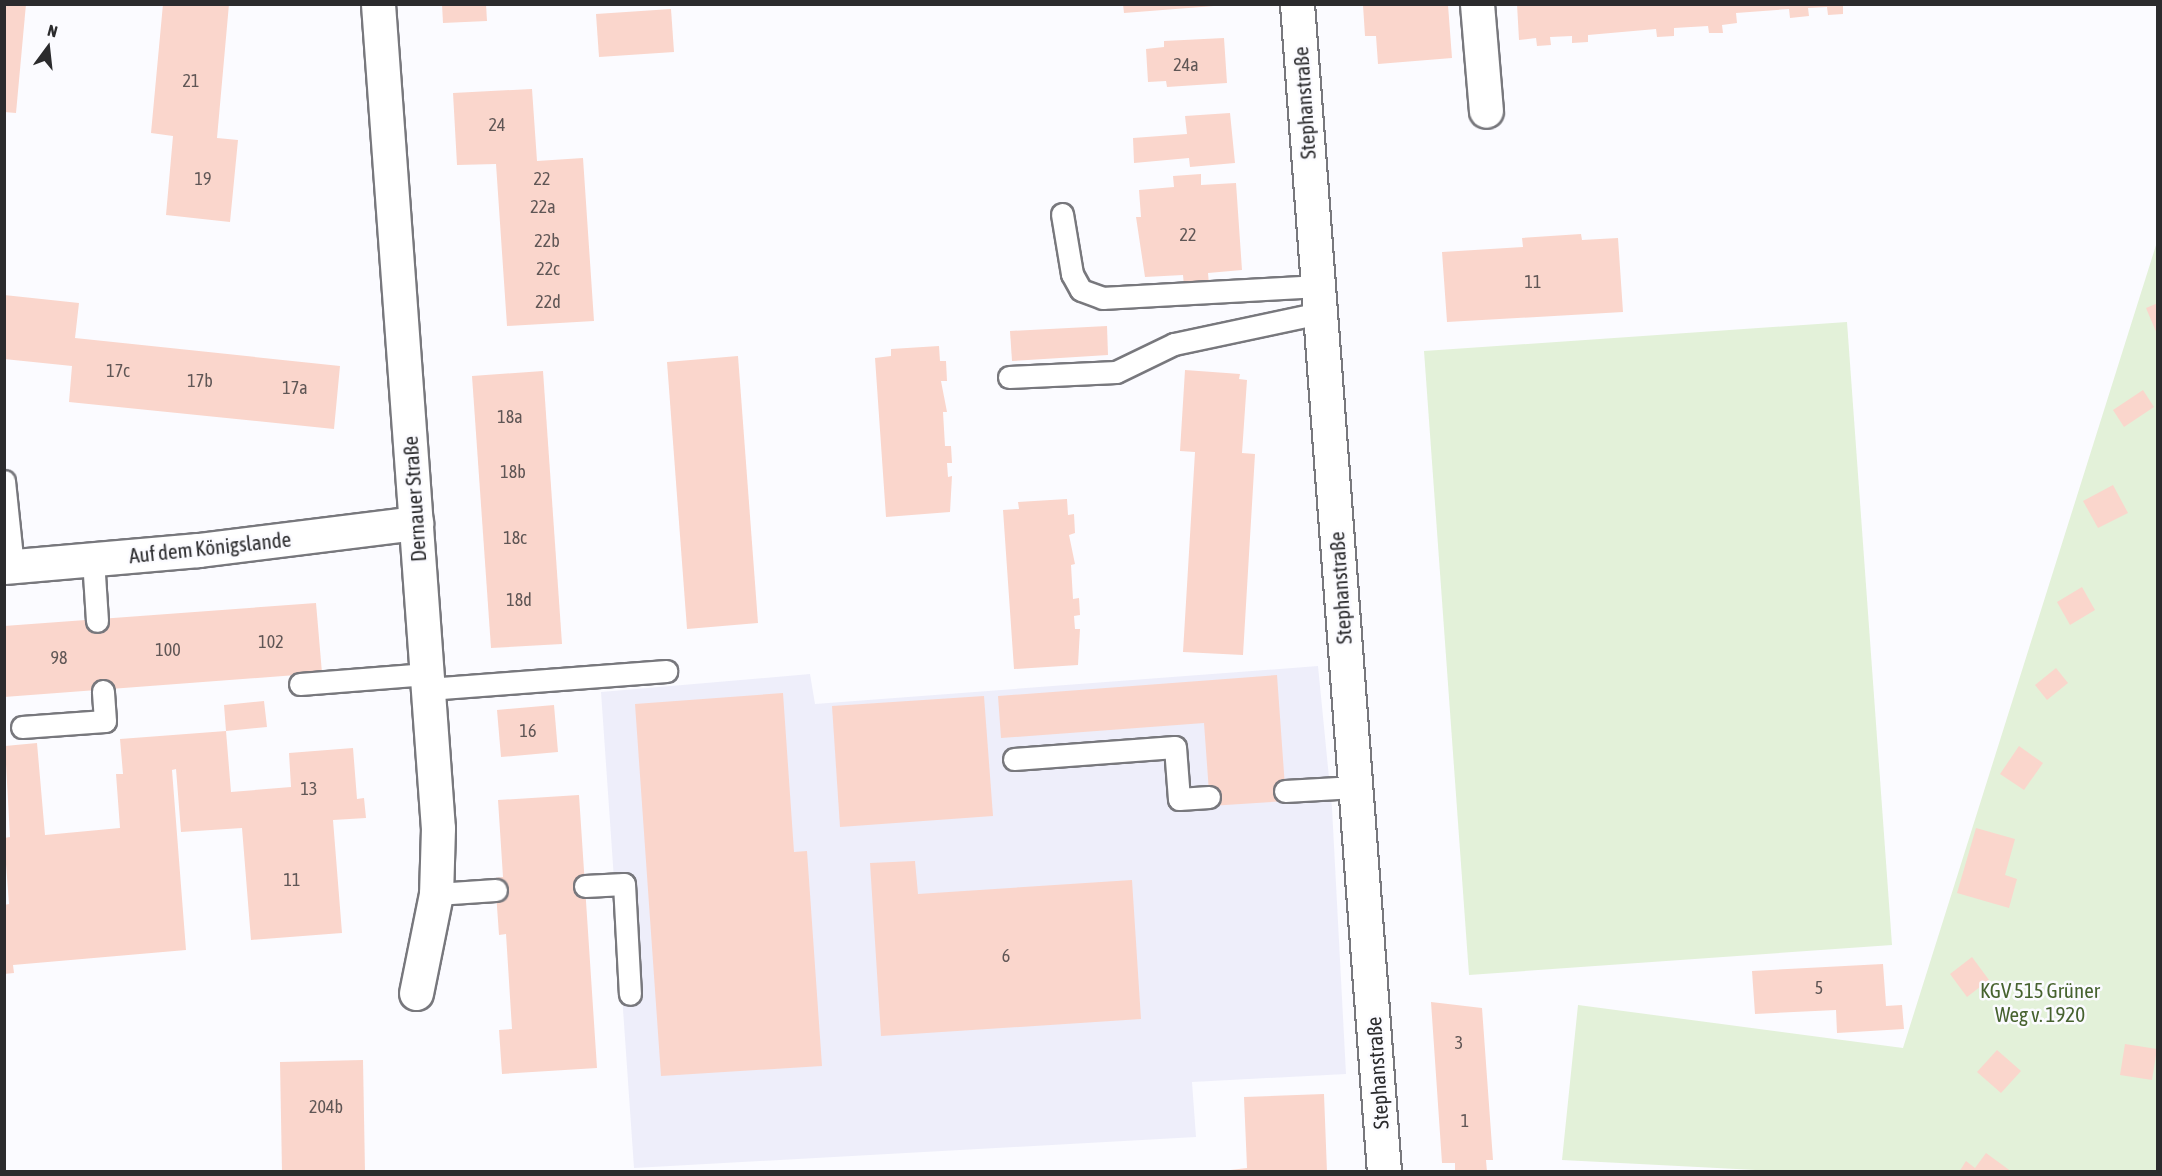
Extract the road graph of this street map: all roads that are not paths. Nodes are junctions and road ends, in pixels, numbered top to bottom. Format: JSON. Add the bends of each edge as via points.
{"nodes":[{"id":1,"x":378,"y":4,"type":"edge"},
{"id":2,"x":1297,"y":4,"type":"edge"},
{"id":3,"x":1477,"y":4,"type":"edge"},
{"id":4,"x":1486,"y":111,"type":"dead end"},
{"id":5,"x":1062,"y":214,"type":"dead end"},
{"id":6,"x":1319,"y":299,"type":"junction"},
{"id":7,"x":1009,"y":377,"type":"dead end"},
{"id":8,"x":4,"y":481,"type":"edge"},
{"id":9,"x":416,"y":523,"type":"junction"},
{"id":10,"x":93,"y":560,"type":"junction"},
{"id":11,"x":9,"y":567,"type":"edge"},
{"id":12,"x":97,"y":621,"type":"dead end"},
{"id":13,"x":666,"y":671,"type":"dead end"},
{"id":14,"x":427,"y":681,"type":"junction"},
{"id":15,"x":300,"y":684,"type":"dead end"},
{"id":16,"x":103,"y":691,"type":"dead end"},
{"id":17,"x":21,"y":727,"type":"dead end"},
{"id":18,"x":1014,"y":759,"type":"dead end"},
{"id":19,"x":1355,"y":788,"type":"junction"},
{"id":20,"x":1285,"y":791,"type":"dead end"},
{"id":21,"x":1209,"y":797,"type":"dead end"},
{"id":22,"x":585,"y":886,"type":"dead end"},
{"id":23,"x":496,"y":890,"type":"dead end"},
{"id":24,"x":436,"y":894,"type":"junction"},
{"id":25,"x":416,"y":993,"type":"dead end"},
{"id":26,"x":630,"y":994,"type":"dead end"},
{"id":27,"x":1384,"y":1172,"type":"edge"}],
"edges":[{"from":1,"to":9,"type":"street","name":"Dernauer Straße"},
{"from":2,"to":6,"type":"street","name":"Stephanstraße"},
{"from":3,"to":4,"type":"street"},
{"from":5,"to":6,"type":"lane","via":[[1072,274],[1081,290],[1103,298]]},
{"from":6,"to":7,"type":"lane","via":[[1174,344],[1116,372]]},
{"from":6,"to":19,"type":"street","name":"Stephanstraße"},
{"from":8,"to":11,"type":"lane"},
{"from":9,"to":10,"type":"street","name":"Auf dem Königslande"},
{"from":9,"to":14,"type":"street","name":"Dernauer Straße"},
{"from":10,"to":11,"type":"street","name":"Auf dem Königslande"},
{"from":10,"to":12,"type":"lane"},
{"from":13,"to":14,"type":"lane"},
{"from":14,"to":15,"type":"lane"},
{"from":14,"to":24,"type":"street","name":"Dernauer Straße","via":[[438,828]]},
{"from":16,"to":17,"type":"lane","via":[[105,722]]},
{"from":18,"to":21,"type":"lane","via":[[1175,747],[1179,799]]},
{"from":19,"to":20,"type":"lane"},
{"from":19,"to":27,"type":"street","name":"Stephanstraße"},
{"from":22,"to":26,"type":"lane","via":[[624,884]]},
{"from":23,"to":24,"type":"lane"},
{"from":24,"to":25,"type":"street","name":"Dernauer Straße"}]}
